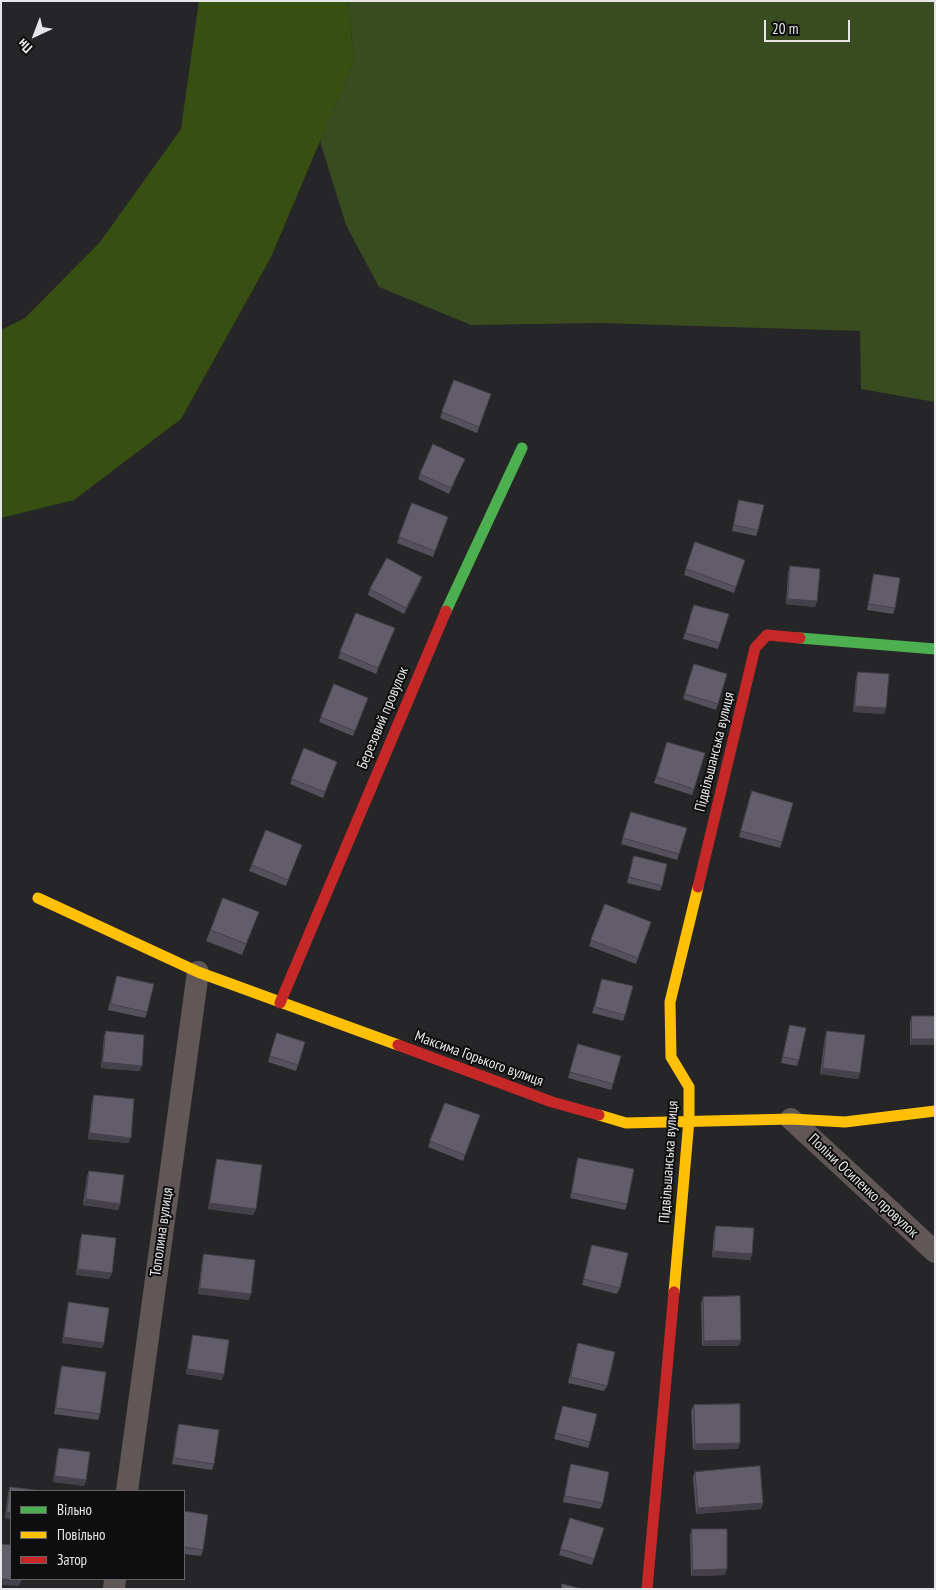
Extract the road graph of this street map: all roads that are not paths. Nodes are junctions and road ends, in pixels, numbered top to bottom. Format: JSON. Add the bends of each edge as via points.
{"nodes":[{"id":1,"x":522,"y":448,"type":"dead end"},
{"id":2,"x":935,"y":648,"type":"edge"},
{"id":3,"x":38,"y":898,"type":"dead end"},
{"id":4,"x":198,"y":972,"type":"junction"},
{"id":5,"x":280,"y":1003,"type":"junction"},
{"id":6,"x":935,"y":1111,"type":"edge"},
{"id":7,"x":791,"y":1119,"type":"junction"},
{"id":8,"x":689,"y":1120,"type":"junction"},
{"id":9,"x":935,"y":1252,"type":"edge"},
{"id":10,"x":127,"y":1490,"type":"edge"},
{"id":11,"x":647,"y":1589,"type":"edge"}],
"edges":[{"from":1,"to":5,"type":"street","name":"Березовий провулок","via":[[433,640]]},
{"from":2,"to":8,"type":"street","name":"Підвільшанська вулиця","via":[[767,635],[755,648],[670,1002],[671,1056],[689,1087]]},
{"from":3,"to":4,"type":"street","name":"Максима Горького вулиця"},
{"from":4,"to":5,"type":"street","name":"Максима Горького вулиця"},
{"from":4,"to":10,"type":"street","name":"Тополина вулиця"},
{"from":5,"to":8,"type":"street","name":"Максима Горького вулиця","via":[[552,1102],[626,1123]]},
{"from":6,"to":7,"type":"street","name":"Максима Горького вулиця","via":[[845,1122]]},
{"from":7,"to":8,"type":"street","name":"Максима Горького вулиця"},
{"from":7,"to":9,"type":"street","name":"Поліни Осипенко провулок"},
{"from":8,"to":11,"type":"street","name":"Підвільшанська вулиця"}]}
